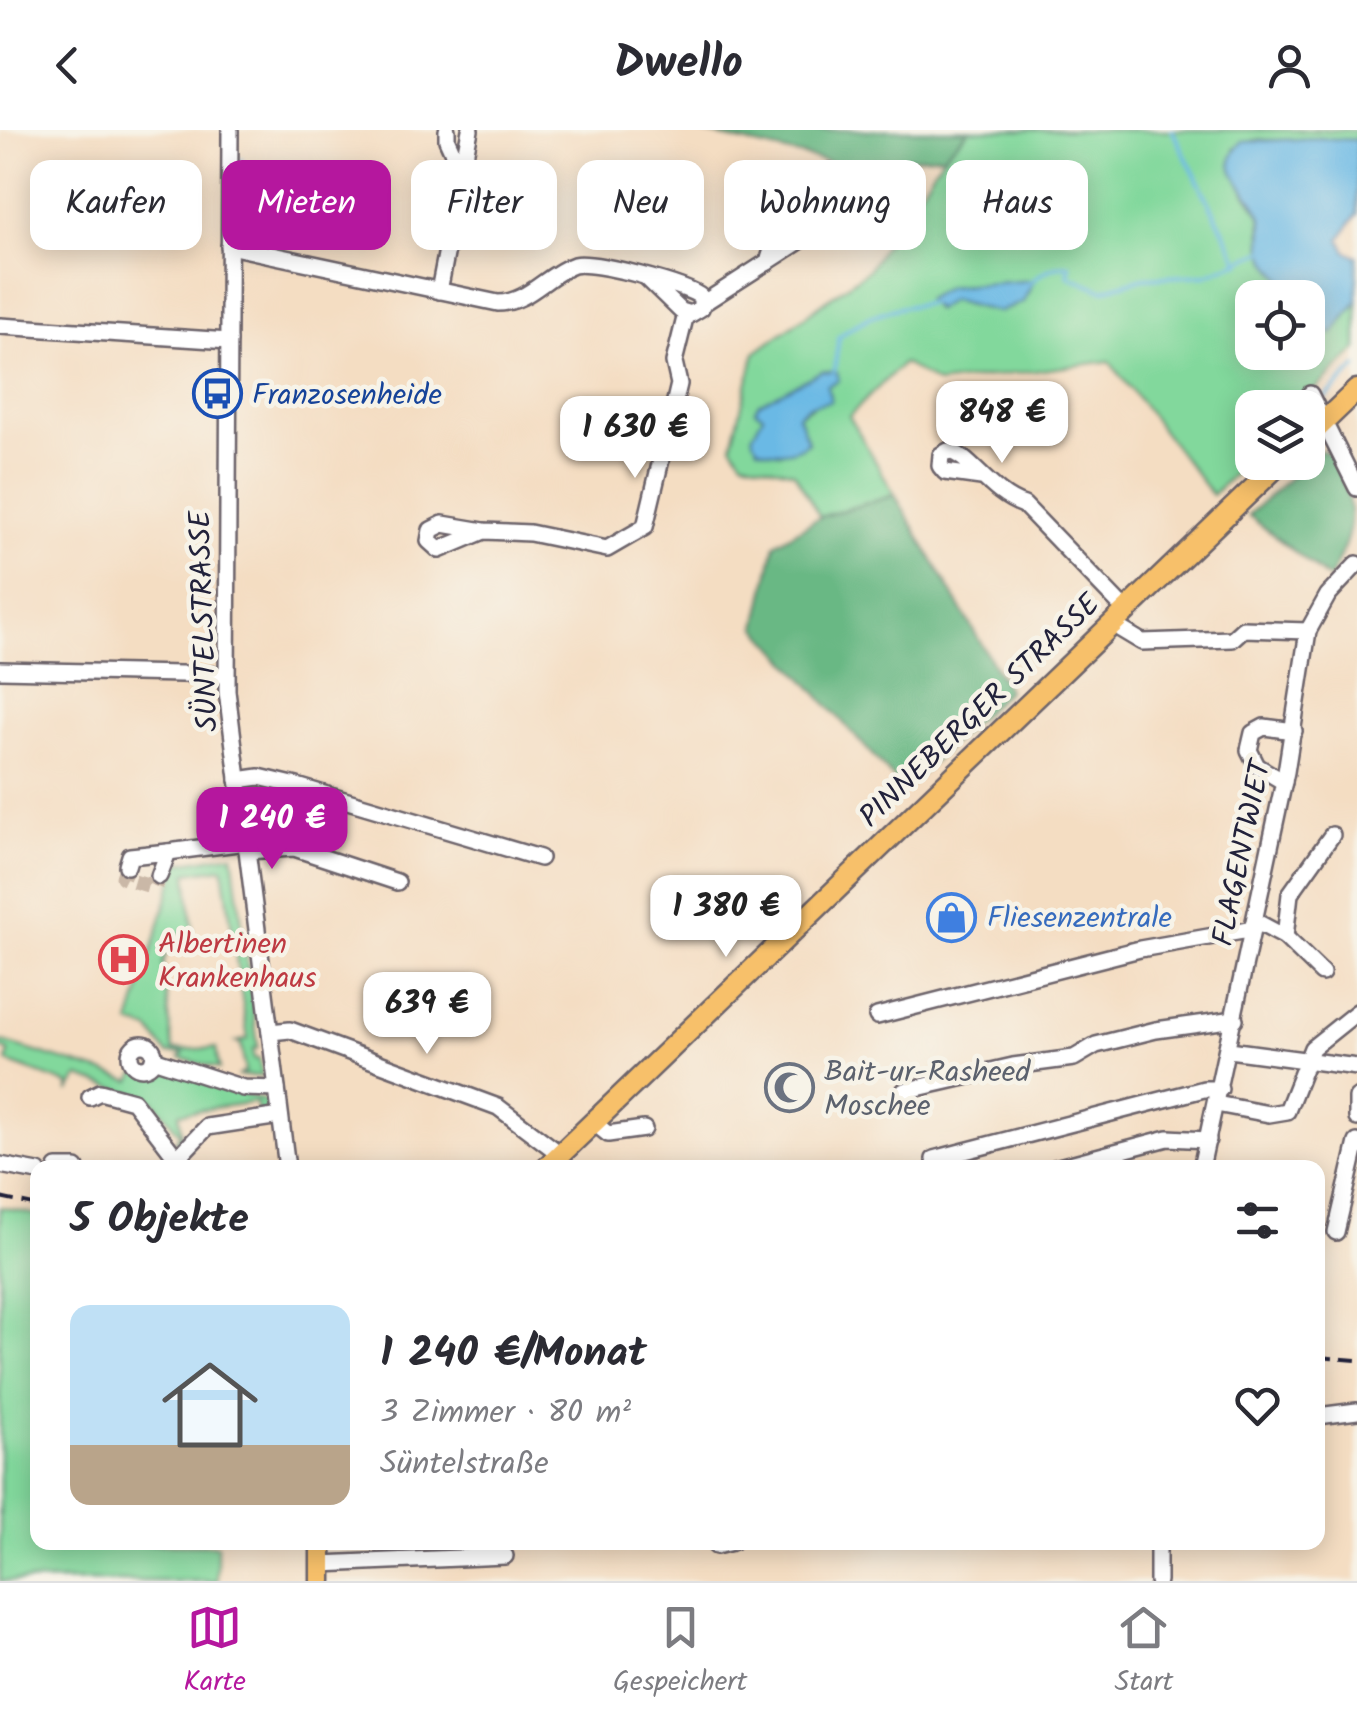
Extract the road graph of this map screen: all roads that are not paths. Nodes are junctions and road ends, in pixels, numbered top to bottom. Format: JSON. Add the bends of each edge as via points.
{"nodes":[{"id":1,"x":230,"y":130,"type":"edge"},
{"id":2,"x":447,"y":130,"type":"edge"},
{"id":3,"x":470,"y":130,"type":"edge"},
{"id":4,"x":230,"y":160,"type":"edge"},
{"id":5,"x":456,"y":160,"type":"edge"},
{"id":6,"x":464,"y":160,"type":"edge"},
{"id":7,"x":229,"y":250,"type":"edge"},
{"id":8,"x":248,"y":250,"type":"edge"},
{"id":9,"x":447,"y":250,"type":"edge"},
{"id":10,"x":772,"y":250,"type":"edge"},
{"id":11,"x":787,"y":250,"type":"edge"},
{"id":12,"x":768,"y":262,"type":"junction"},
{"id":13,"x":647,"y":278,"type":"junction"},
{"id":14,"x":439,"y":291,"type":"junction"},
{"id":15,"x":702,"y":304,"type":"junction"},
{"id":16,"x":686,"y":314,"type":"junction"},
{"id":17,"x":0,"y":326,"type":"edge"},
{"id":18,"x":229,"y":342,"type":"junction"},
{"id":19,"x":1357,"y":390,"type":"edge"},
{"id":20,"x":1325,"y":420,"type":"edge"},
{"id":21,"x":1325,"y":444,"type":"edge"},
{"id":22,"x":981,"y":478,"type":"dead end"},
{"id":23,"x":1262,"y":480,"type":"edge"},
{"id":24,"x":1357,"y":488,"type":"edge"},
{"id":25,"x":484,"y":531,"type":"dead end"},
{"id":26,"x":1357,"y":564,"type":"edge"},
{"id":27,"x":1120,"y":618,"type":"junction"},
{"id":28,"x":1308,"y":630,"type":"junction"},
{"id":29,"x":0,"y":670,"type":"edge"},
{"id":30,"x":226,"y":675,"type":"junction"},
{"id":31,"x":1294,"y":730,"type":"junction"},
{"id":32,"x":238,"y":780,"type":"junction"},
{"id":33,"x":1284,"y":782,"type":"junction"},
{"id":34,"x":1332,"y":834,"type":"dead end"},
{"id":35,"x":246,"y":846,"type":"junction"},
{"id":36,"x":168,"y":852,"type":"junction"},
{"id":37,"x":540,"y":858,"type":"dead end"},
{"id":38,"x":127,"y":866,"type":"dead end"},
{"id":39,"x":160,"y":876,"type":"dead end"},
{"id":40,"x":397,"y":882,"type":"dead end"},
{"id":41,"x":1255,"y":925,"type":"junction"},
{"id":42,"x":1285,"y":937,"type":"junction"},
{"id":43,"x":1322,"y":973,"type":"dead end"},
{"id":44,"x":1357,"y":1012,"type":"edge"},
{"id":45,"x":877,"y":1016,"type":"dead end"},
{"id":46,"x":1235,"y":1020,"type":"junction"},
{"id":47,"x":270,"y":1032,"type":"junction"},
{"id":48,"x":1229,"y":1050,"type":"junction"},
{"id":49,"x":153,"y":1060,"type":"dead end"},
{"id":50,"x":1306,"y":1060,"type":"junction"},
{"id":51,"x":1357,"y":1066,"type":"edge"},
{"id":52,"x":277,"y":1089,"type":"junction"},
{"id":53,"x":904,"y":1091,"type":"dead end"},
{"id":54,"x":90,"y":1097,"type":"dead end"},
{"id":55,"x":1218,"y":1097,"type":"junction"},
{"id":56,"x":1357,"y":1098,"type":"edge"},
{"id":57,"x":280,"y":1116,"type":"junction"},
{"id":58,"x":1357,"y":1118,"type":"edge"},
{"id":59,"x":594,"y":1122,"type":"junction"},
{"id":60,"x":644,"y":1130,"type":"dead end"},
{"id":61,"x":1208,"y":1140,"type":"junction"},
{"id":62,"x":1357,"y":1142,"type":"edge"},
{"id":63,"x":171,"y":1160,"type":"edge"},
{"id":64,"x":174,"y":1160,"type":"edge"},
{"id":65,"x":286,"y":1160,"type":"edge"},
{"id":66,"x":552,"y":1160,"type":"edge"},
{"id":67,"x":554,"y":1160,"type":"edge"},
{"id":68,"x":934,"y":1160,"type":"dead end"},
{"id":69,"x":1085,"y":1160,"type":"edge"},
{"id":70,"x":1206,"y":1160,"type":"edge"},
{"id":71,"x":0,"y":1164,"type":"edge"},
{"id":72,"x":30,"y":1170,"type":"edge"},
{"id":73,"x":1336,"y":1232,"type":"dead end"},
{"id":74,"x":1357,"y":1410,"type":"edge"},
{"id":75,"x":1325,"y":1415,"type":"edge"},
{"id":76,"x":1158,"y":1550,"type":"edge"},
{"id":77,"x":505,"y":1556,"type":"dead end"},
{"id":78,"x":321,"y":1562,"type":"edge"},
{"id":79,"x":1158,"y":1581,"type":"edge"}],
"edges":[{"from":1,"to":4,"type":"street","name":"SÜNTELSTRASSE"},
{"from":2,"to":5,"type":"street"},
{"from":3,"to":6,"type":"street"},
{"from":7,"to":18,"type":"street","name":"SÜNTELSTRASSE"},
{"from":8,"to":14,"type":"street"},
{"from":9,"to":14,"type":"street"},
{"from":10,"to":12,"type":"street"},
{"from":11,"to":12,"type":"street"},
{"from":12,"to":15,"type":"street"},
{"from":13,"to":14,"type":"street","via":[[579,264],[508,303]]},
{"from":13,"to":15,"type":"street","via":[[692,290]]},
{"from":13,"to":16,"type":"street"},
{"from":15,"to":16,"type":"street"},
{"from":16,"to":25,"type":"street","via":[[674,362],[680,381],[676,402],[645,527],[606,549]]},
{"from":17,"to":18,"type":"street"},
{"from":18,"to":30,"type":"street","name":"SÜNTELSTRASSE"},
{"from":19,"to":20,"type":"main road"},
{"from":21,"to":24,"type":"street"},
{"from":22,"to":27,"type":"street","via":[[1005,500],[1024,504]]},
{"from":23,"to":27,"type":"main road","name":"PINNEBERGER STRASSE"},
{"from":26,"to":28,"type":"street","name":"FLAGENTWIET"},
{"from":27,"to":28,"type":"street","via":[[1142,642],[1232,639],[1243,628]]},
{"from":27,"to":59,"type":"main road","name":"PINNEBERGER STRASSE"},
{"from":28,"to":31,"type":"street","name":"FLAGENTWIET"},
{"from":29,"to":30,"type":"street"},
{"from":30,"to":32,"type":"street","name":"SÜNTELSTRASSE"},
{"from":31,"to":33,"type":"street","name":"FLAGENTWIET"},
{"from":31,"to":33,"type":"street","via":[[1264,727],[1253,733],[1249,750],[1257,766]]},
{"from":32,"to":35,"type":"street","name":"SÜNTELSTRASSE"},
{"from":32,"to":37,"type":"street","via":[[259,777],[297,786]]},
{"from":33,"to":41,"type":"street","name":"FLAGENTWIET"},
{"from":34,"to":42,"type":"street","via":[[1290,894]]},
{"from":35,"to":36,"type":"street"},
{"from":35,"to":40,"type":"street","via":[[294,848]]},
{"from":35,"to":47,"type":"street","name":"SÜNTELSTRASSE"},
{"from":36,"to":38,"type":"street","via":[[130,856]]},
{"from":36,"to":39,"type":"street"},
{"from":41,"to":42,"type":"street"},
{"from":41,"to":45,"type":"street"},
{"from":41,"to":46,"type":"street","name":"FLAGENTWIET"},
{"from":42,"to":43,"type":"street"},
{"from":44,"to":50,"type":"street","via":[[1316,1042]]},
{"from":46,"to":48,"type":"street","name":"FLAGENTWIET"},
{"from":46,"to":53,"type":"street","via":[[1156,1030],[1096,1044],[1074,1058]]},
{"from":47,"to":52,"type":"street","name":"SÜNTELSTRASSE"},
{"from":47,"to":66,"type":"street","via":[[290,1030],[498,1107]]},
{"from":48,"to":50,"type":"street"},
{"from":48,"to":55,"type":"street","name":"FLAGENTWIET"},
{"from":49,"to":52,"type":"street","via":[[243,1088]]},
{"from":50,"to":51,"type":"street"},
{"from":50,"to":55,"type":"street","via":[[1287,1111],[1269,1114]]},
{"from":52,"to":57,"type":"street","name":"SÜNTELSTRASSE"},
{"from":54,"to":63,"type":"street","via":[[100,1092],[134,1101]]},
{"from":55,"to":61,"type":"street","name":"FLAGENTWIET"},
{"from":55,"to":68,"type":"street","via":[[1204,1089]]},
{"from":56,"to":58,"type":"street"},
{"from":57,"to":64,"type":"street","via":[[213,1125]]},
{"from":57,"to":65,"type":"street","name":"SÜNTELSTRASSE"},
{"from":59,"to":60,"type":"street","via":[[608,1134]]},
{"from":59,"to":67,"type":"main road","name":"PINNEBERGER STRASSE"},
{"from":61,"to":69,"type":"street","via":[[1168,1138]]},
{"from":61,"to":70,"type":"street","name":"FLAGENTWIET"},
{"from":62,"to":73,"type":"street"},
{"from":71,"to":72,"type":"street"},
{"from":74,"to":75,"type":"street"},
{"from":76,"to":79,"type":"street"},
{"from":77,"to":78,"type":"street"}]}
